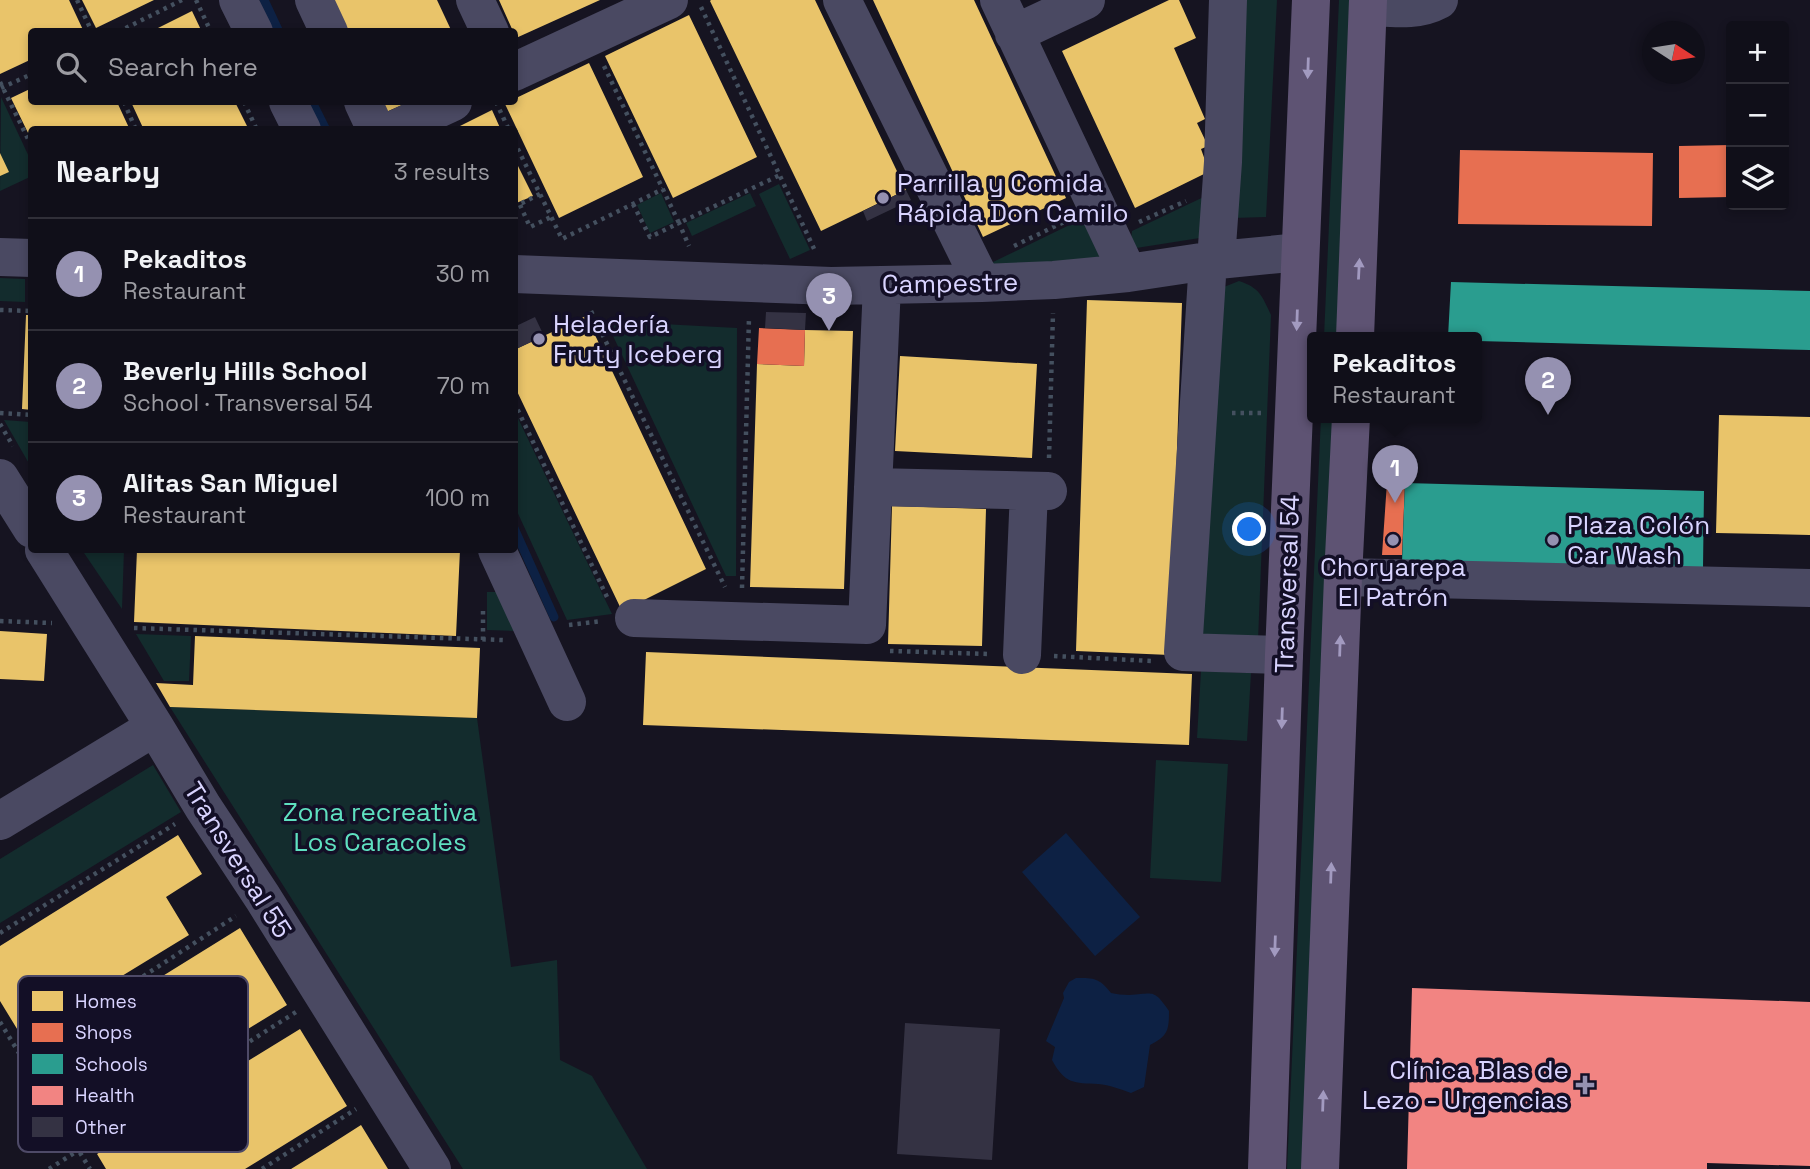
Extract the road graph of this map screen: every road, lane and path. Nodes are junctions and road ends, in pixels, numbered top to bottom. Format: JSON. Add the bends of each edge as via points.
{"nodes":[{"id":1,"x":77,"y":0,"type":"edge"},
{"id":2,"x":182,"y":0,"type":"edge"},
{"id":3,"x":196,"y":0,"type":"edge"},
{"id":4,"x":239,"y":0,"type":"edge"},
{"id":5,"x":314,"y":0,"type":"edge"},
{"id":6,"x":475,"y":0,"type":"edge"},
{"id":7,"x":669,"y":0,"type":"edge"},
{"id":8,"x":698,"y":0,"type":"edge"},
{"id":9,"x":842,"y":0,"type":"edge"},
{"id":10,"x":1086,"y":0,"type":"edge"},
{"id":11,"x":1228,"y":0,"type":"edge"},
{"id":12,"x":1311,"y":0,"type":"edge"},
{"id":13,"x":1439,"y":0,"type":"edge"},
{"id":14,"x":1368,"y":4,"type":"edge"},
{"id":15,"x":1007,"y":17,"type":"edge"},
{"id":16,"x":90,"y":28,"type":"edge"},
{"id":17,"x":126,"y":28,"type":"edge"},
{"id":18,"x":209,"y":28,"type":"edge"},
{"id":19,"x":252,"y":28,"type":"edge"},
{"id":20,"x":327,"y":28,"type":"edge"},
{"id":21,"x":488,"y":28,"type":"edge"},
{"id":22,"x":591,"y":37,"type":"junction"},
{"id":23,"x":518,"y":70,"type":"edge"},
{"id":24,"x":28,"y":76,"type":"edge"},
{"id":25,"x":1,"y":86,"type":"edge"},
{"id":26,"x":125,"y":105,"type":"edge"},
{"id":27,"x":245,"y":105,"type":"edge"},
{"id":28,"x":290,"y":105,"type":"edge"},
{"id":29,"x":364,"y":105,"type":"edge"},
{"id":30,"x":447,"y":105,"type":"edge"},
{"id":31,"x":496,"y":105,"type":"edge"},
{"id":32,"x":134,"y":126,"type":"edge"},
{"id":33,"x":255,"y":126,"type":"edge"},
{"id":34,"x":300,"y":126,"type":"edge"},
{"id":35,"x":374,"y":126,"type":"edge"},
{"id":36,"x":402,"y":126,"type":"edge"},
{"id":37,"x":507,"y":126,"type":"edge"},
{"id":38,"x":28,"y":139,"type":"edge"},
{"id":39,"x":518,"y":149,"type":"edge"},
{"id":40,"x":780,"y":175,"type":"junction"},
{"id":41,"x":1221,"y":184,"type":"junction"},
{"id":42,"x":663,"y":189,"type":"junction"},
{"id":43,"x":540,"y":194,"type":"junction"},
{"id":44,"x":633,"y":204,"type":"junction"},
{"id":45,"x":518,"y":205,"type":"edge"},
{"id":46,"x":518,"y":208,"type":"edge"},
{"id":47,"x":551,"y":217,"type":"junction"},
{"id":48,"x":1102,"y":221,"type":"junction"},
{"id":49,"x":679,"y":223,"type":"junction"},
{"id":50,"x":1300,"y":251,"type":"junction"},
{"id":51,"x":0,"y":257,"type":"edge"},
{"id":52,"x":28,"y":258,"type":"edge"},
{"id":53,"x":1212,"y":261,"type":"junction"},
{"id":54,"x":1128,"y":273,"type":"junction"},
{"id":55,"x":518,"y":274,"type":"edge"},
{"id":56,"x":978,"y":275,"type":"junction"},
{"id":57,"x":574,"y":276,"type":"junction"},
{"id":58,"x":1054,"y":280,"type":"junction"},
{"id":59,"x":749,"y":284,"type":"junction"},
{"id":60,"x":883,"y":285,"type":"junction"},
{"id":61,"x":831,"y":286,"type":"junction"},
{"id":62,"x":0,"y":310,"type":"edge"},
{"id":63,"x":28,"y":311,"type":"edge"},
{"id":64,"x":1355,"y":332,"type":"edge"},
{"id":65,"x":518,"y":410,"type":"edge"},
{"id":66,"x":0,"y":414,"type":"edge"},
{"id":67,"x":28,"y":415,"type":"edge"},
{"id":68,"x":1351,"y":423,"type":"edge"},
{"id":69,"x":0,"y":478,"type":"edge"},
{"id":70,"x":873,"y":487,"type":"junction"},
{"id":71,"x":1038,"y":491,"type":"junction"},
{"id":72,"x":28,"y":523,"type":"edge"},
{"id":73,"x":46,"y":553,"type":"edge"},
{"id":74,"x":498,"y":553,"type":"edge"},
{"id":75,"x":1343,"y":577,"type":"junction"},
{"id":76,"x":1810,"y":588,"type":"edge"},
{"id":77,"x":623,"y":613,"type":"joint"},
{"id":78,"x":741,"y":621,"type":"junction"},
{"id":79,"x":123,"y":628,"type":"dead end"},
{"id":80,"x":483,"y":640,"type":"dead end"},
{"id":81,"x":1022,"y":655,"type":"dead end"},
{"id":82,"x":1284,"y":655,"type":"junction"},
{"id":83,"x":567,"y":702,"type":"dead end"},
{"id":84,"x":155,"y":727,"type":"junction"},
{"id":85,"x":203,"y":807,"type":"junction"},
{"id":86,"x":0,"y":821,"type":"edge"},
{"id":87,"x":263,"y":898,"type":"junction"},
{"id":88,"x":0,"y":933,"type":"edge"},
{"id":89,"x":143,"y":976,"type":"edge"},
{"id":90,"x":324,"y":995,"type":"junction"},
{"id":91,"x":0,"y":1022,"type":"edge"},
{"id":92,"x":248,"y":1043,"type":"edge"},
{"id":93,"x":18,"y":1049,"type":"edge"},
{"id":94,"x":384,"y":1091,"type":"junction"},
{"id":95,"x":75,"y":1152,"type":"edge"},
{"id":96,"x":79,"y":1152,"type":"edge"},
{"id":97,"x":49,"y":1169,"type":"edge"},
{"id":98,"x":90,"y":1169,"type":"edge"},
{"id":99,"x":262,"y":1169,"type":"edge"},
{"id":100,"x":432,"y":1169,"type":"edge"},
{"id":101,"x":1267,"y":1169,"type":"edge"},
{"id":102,"x":1320,"y":1169,"type":"edge"}],
"edges":[{"from":1,"to":16,"type":"path"},
{"from":2,"to":17,"type":"path"},
{"from":3,"to":18,"type":"path"},
{"from":4,"to":19,"type":"street"},
{"from":5,"to":20,"type":"street"},
{"from":6,"to":21,"type":"street"},
{"from":7,"to":22,"type":"street"},
{"from":8,"to":40,"type":"path"},
{"from":9,"to":56,"type":"street"},
{"from":10,"to":15,"type":"street"},
{"from":11,"to":41,"type":"street"},
{"from":12,"to":50,"type":"main road","name":"Transversal 54","one_way":true},
{"from":13,"to":14,"type":"street","via":[[1411,9]]},
{"from":64,"to":14,"type":"main road","one_way":true},
{"from":15,"to":48,"type":"street"},
{"from":22,"to":23,"type":"street"},
{"from":22,"to":42,"type":"path"},
{"from":24,"to":25,"type":"path"},
{"from":25,"to":38,"type":"path"},
{"from":26,"to":32,"type":"path"},
{"from":27,"to":33,"type":"path"},
{"from":28,"to":34,"type":"street"},
{"from":29,"to":35,"type":"street"},
{"from":30,"to":36,"type":"street"},
{"from":31,"to":37,"type":"path"},
{"from":39,"to":43,"type":"path"},
{"from":40,"to":49,"type":"path"},
{"from":40,"to":61,"type":"path"},
{"from":41,"to":48,"type":"path"},
{"from":41,"to":53,"type":"street"},
{"from":42,"to":44,"type":"path"},
{"from":42,"to":49,"type":"path"},
{"from":43,"to":45,"type":"path"},
{"from":43,"to":47,"type":"path"},
{"from":44,"to":47,"type":"path","via":[[562,239]]},
{"from":44,"to":49,"type":"path","via":[[650,237]]},
{"from":46,"to":47,"type":"path","via":[[530,227]]},
{"from":48,"to":54,"type":"street"},
{"from":48,"to":56,"type":"path"},
{"from":50,"to":53,"type":"street","name":"Campestre"},
{"from":50,"to":82,"type":"main road","name":"Transversal 54","one_way":true},
{"from":51,"to":52,"type":"street"},
{"from":53,"to":54,"type":"street","name":"Campestre"},
{"from":53,"to":82,"type":"street","via":[[1183,652]]},
{"from":54,"to":58,"type":"street","name":"Campestre"},
{"from":55,"to":57,"type":"street","name":"Campestre"},
{"from":56,"to":58,"type":"street","name":"Campestre"},
{"from":56,"to":60,"type":"street","name":"Campestre"},
{"from":57,"to":59,"type":"street","name":"Campestre"},
{"from":57,"to":78,"type":"path"},
{"from":58,"to":71,"type":"path"},
{"from":59,"to":61,"type":"street","name":"Campestre"},
{"from":59,"to":78,"type":"path"},
{"from":60,"to":61,"type":"street","name":"Campestre"},
{"from":60,"to":70,"type":"street"},
{"from":62,"to":63,"type":"path"},
{"from":65,"to":77,"type":"path"},
{"from":66,"to":67,"type":"path"},
{"from":68,"to":75,"type":"main road","name":"Transversal 54"},
{"from":69,"to":72,"type":"street"},
{"from":70,"to":71,"type":"street"},
{"from":70,"to":78,"type":"street","via":[[866,625]]},
{"from":71,"to":81,"type":"street"},
{"from":73,"to":84,"type":"street","name":"Transversal 55"},
{"from":74,"to":83,"type":"street"},
{"from":75,"to":76,"type":"street"},
{"from":102,"to":75,"type":"main road","name":"Transversal 54","one_way":true},
{"from":77,"to":78,"type":"street"},
{"from":79,"to":80,"type":"path"},
{"from":82,"to":101,"type":"main road","name":"Transversal 54","one_way":true},
{"from":84,"to":85,"type":"street","name":"Transversal 55"},
{"from":84,"to":86,"type":"street"},
{"from":85,"to":87,"type":"street","name":"Transversal 55"},
{"from":85,"to":88,"type":"path"},
{"from":87,"to":89,"type":"path"},
{"from":87,"to":90,"type":"street","name":"Transversal 55"},
{"from":90,"to":92,"type":"path"},
{"from":90,"to":94,"type":"street","name":"Transversal 55"},
{"from":91,"to":93,"type":"path"},
{"from":94,"to":99,"type":"path"},
{"from":94,"to":100,"type":"street","name":"Transversal 55"},
{"from":95,"to":97,"type":"path"},
{"from":96,"to":98,"type":"path"}]}
